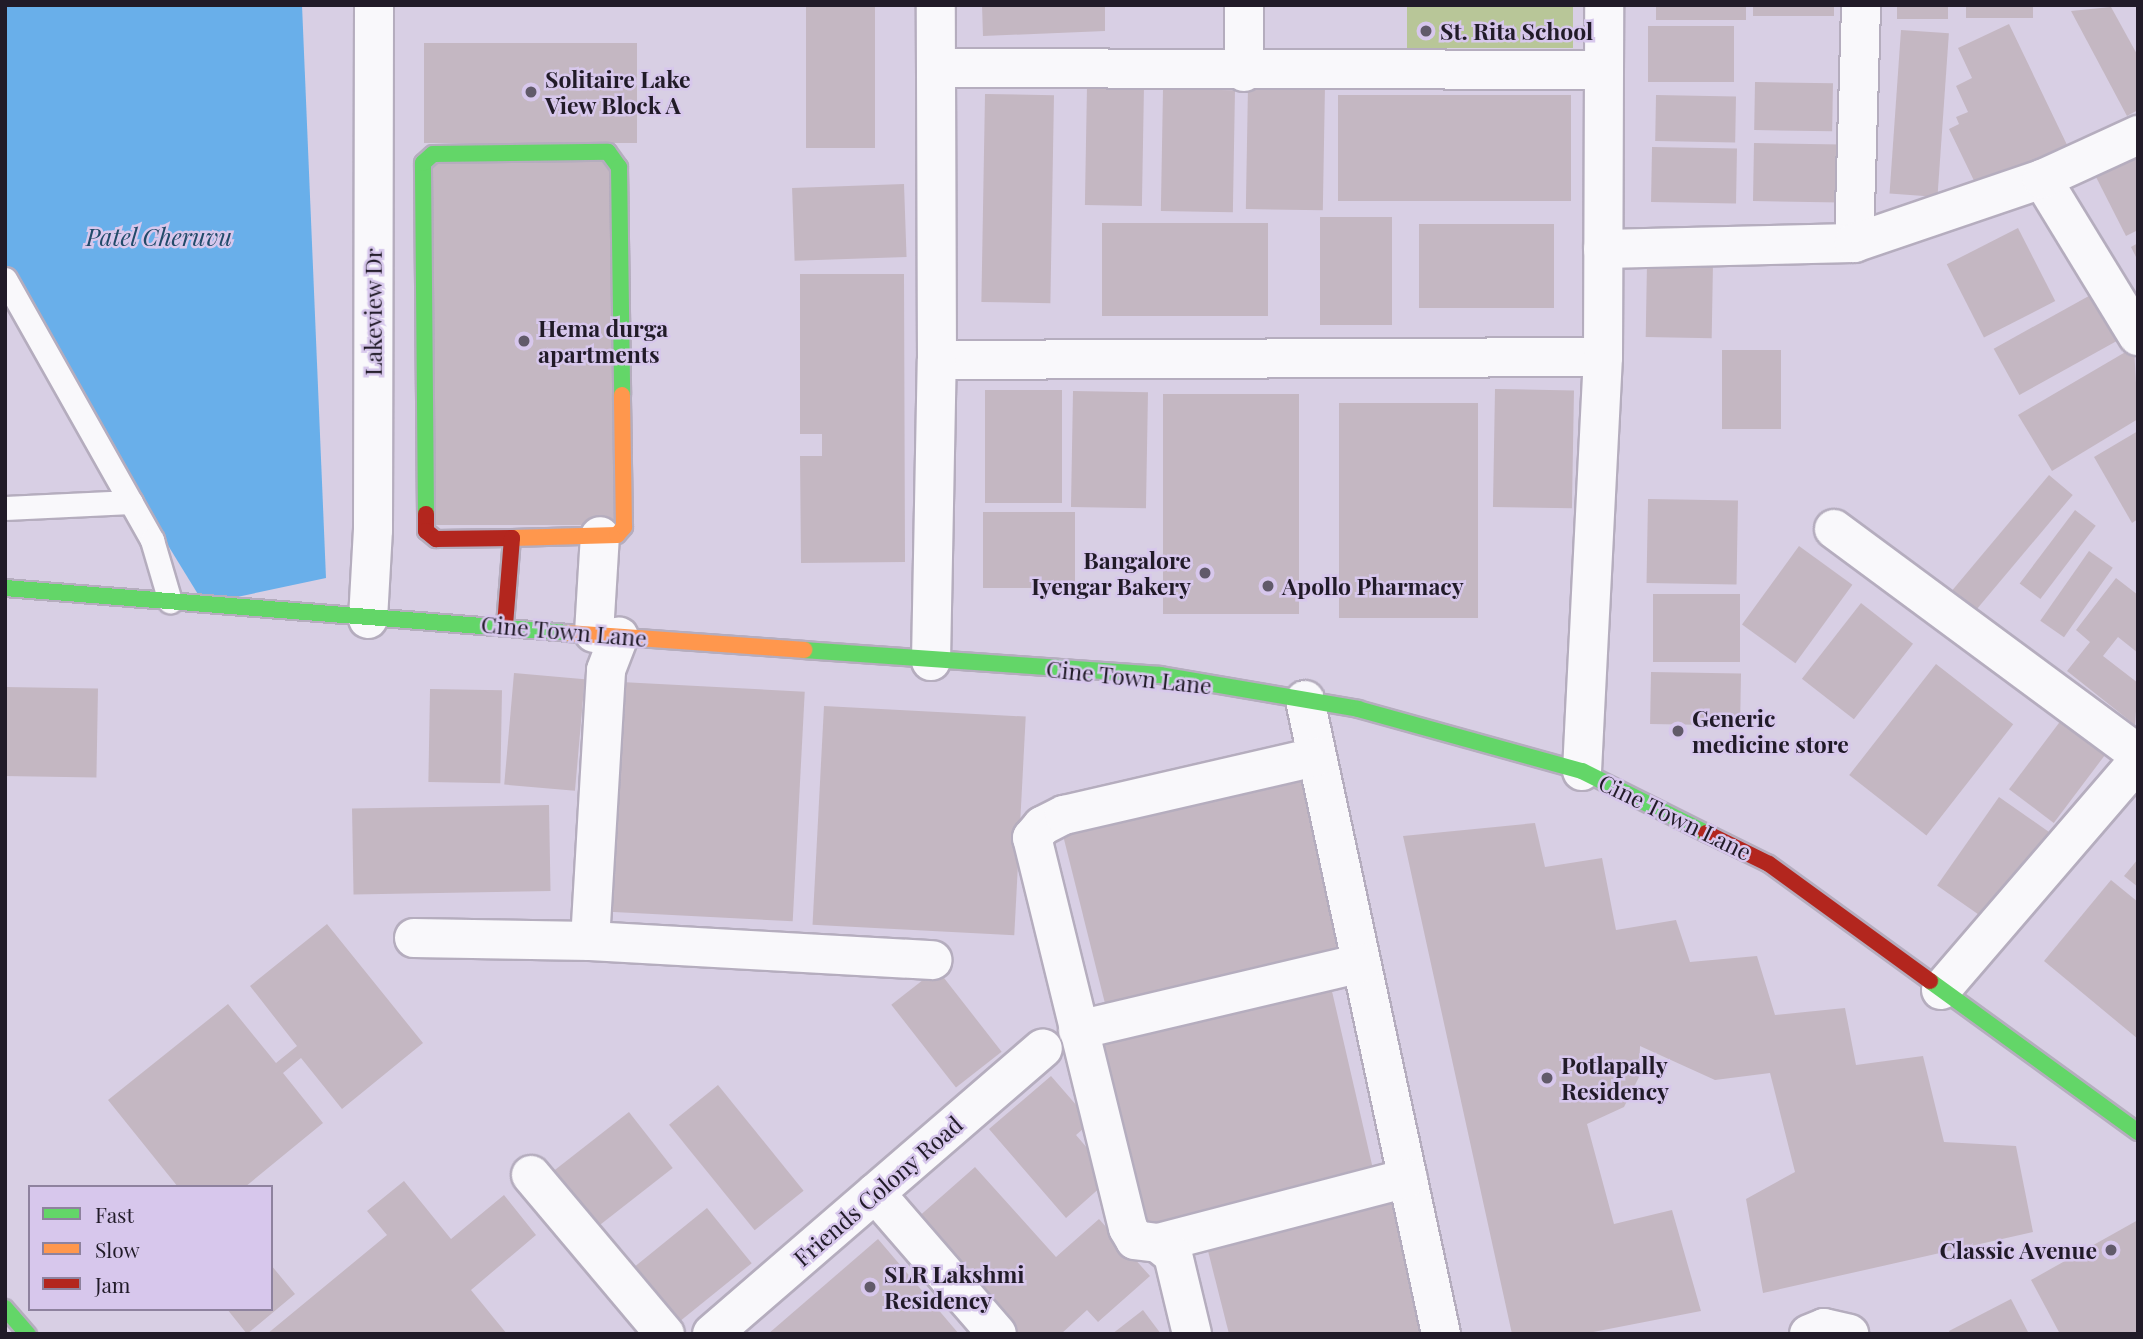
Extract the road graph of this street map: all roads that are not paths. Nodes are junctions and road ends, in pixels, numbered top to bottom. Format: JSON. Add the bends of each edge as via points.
{"nodes":[{"id":1,"x":374,"y":5,"type":"edge"},
{"id":2,"x":936,"y":5,"type":"edge"},
{"id":3,"x":1244,"y":5,"type":"edge"},
{"id":4,"x":1604,"y":5,"type":"edge"},
{"id":5,"x":1861,"y":5,"type":"edge"},
{"id":6,"x":937,"y":68,"type":"junction"},
{"id":7,"x":1604,"y":70,"type":"junction"},
{"id":8,"x":1244,"y":72,"type":"junction"},
{"id":9,"x":2138,"y":135,"type":"edge"},
{"id":10,"x":2042,"y":179,"type":"junction"},
{"id":11,"x":1854,"y":243,"type":"junction"},
{"id":12,"x":1603,"y":249,"type":"junction"},
{"id":13,"x":5,"y":279,"type":"edge"},
{"id":14,"x":2138,"y":336,"type":"edge"},
{"id":15,"x":1603,"y":357,"type":"junction"},
{"id":16,"x":937,"y":360,"type":"junction"},
{"id":17,"x":131,"y":502,"type":"junction"},
{"id":18,"x":5,"y":508,"type":"edge"},
{"id":19,"x":1834,"y":529,"type":"dead end"},
{"id":20,"x":600,"y":536,"type":"junction"},
{"id":21,"x":512,"y":538,"type":"junction"},
{"id":22,"x":5,"y":588,"type":"edge"},
{"id":23,"x":170,"y":601,"type":"junction"},
{"id":24,"x":368,"y":619,"type":"junction"},
{"id":25,"x":505,"y":625,"type":"junction"},
{"id":26,"x":606,"y":634,"type":"junction"},
{"id":27,"x":931,"y":661,"type":"junction"},
{"id":28,"x":1304,"y":700,"type":"junction"},
{"id":29,"x":2138,"y":754,"type":"edge"},
{"id":30,"x":1316,"y":757,"type":"junction"},
{"id":31,"x":2138,"y":761,"type":"edge"},
{"id":32,"x":1582,"y":771,"type":"junction"},
{"id":33,"x":414,"y":938,"type":"dead end"},
{"id":34,"x":590,"y":940,"type":"junction"},
{"id":35,"x":932,"y":960,"type":"dead end"},
{"id":36,"x":1360,"y":963,"type":"junction"},
{"id":37,"x":1941,"y":990,"type":"junction"},
{"id":38,"x":1078,"y":1030,"type":"junction"},
{"id":39,"x":1043,"y":1048,"type":"dead end"},
{"id":40,"x":2138,"y":1132,"type":"edge"},
{"id":41,"x":531,"y":1175,"type":"dead end"},
{"id":42,"x":1408,"y":1178,"type":"junction"},
{"id":43,"x":875,"y":1193,"type":"junction"},
{"id":44,"x":1158,"y":1243,"type":"junction"},
{"id":45,"x":5,"y":1308,"type":"edge"},
{"id":46,"x":28,"y":1334,"type":"edge"},
{"id":47,"x":665,"y":1334,"type":"edge"},
{"id":48,"x":712,"y":1334,"type":"edge"},
{"id":49,"x":997,"y":1334,"type":"edge"},
{"id":50,"x":1192,"y":1334,"type":"edge"},
{"id":51,"x":1441,"y":1334,"type":"edge"},
{"id":52,"x":1809,"y":1334,"type":"edge"},
{"id":53,"x":1849,"y":1334,"type":"edge"}],
"edges":[{"from":1,"to":24,"type":"street","name":"Lakeview Dr","via":[[373,530]]},
{"from":2,"to":6,"type":"street"},
{"from":3,"to":8,"type":"street"},
{"from":4,"to":7,"type":"street"},
{"from":5,"to":11,"type":"street"},
{"from":6,"to":8,"type":"street"},
{"from":6,"to":16,"type":"street"},
{"from":7,"to":8,"type":"street"},
{"from":7,"to":12,"type":"street"},
{"from":9,"to":10,"type":"street"},
{"from":10,"to":11,"type":"street"},
{"from":10,"to":14,"type":"street"},
{"from":11,"to":12,"type":"street"},
{"from":12,"to":15,"type":"street"},
{"from":13,"to":17,"type":"lane"},
{"from":15,"to":16,"type":"street"},
{"from":15,"to":32,"type":"street"},
{"from":16,"to":27,"type":"street"},
{"from":17,"to":18,"type":"lane"},
{"from":17,"to":23,"type":"lane","via":[[152,540]]},
{"from":19,"to":29,"type":"street"},
{"from":20,"to":21,"type":"main road"},
{"from":20,"to":21,"type":"main road","via":[[617,535],[624,527],[617,158],[608,152],[433,154],[423,163],[426,531],[436,540]]},
{"from":20,"to":26,"type":"street"},
{"from":21,"to":25,"type":"main road"},
{"from":22,"to":23,"type":"main road","name":"Cine Town Lane"},
{"from":23,"to":24,"type":"main road","name":"Cine Town Lane"},
{"from":24,"to":25,"type":"main road","name":"Cine Town Lane"},
{"from":25,"to":26,"type":"main road","name":"Cine Town Lane"},
{"from":26,"to":27,"type":"main road","name":"Cine Town Lane"},
{"from":26,"to":34,"type":"street"},
{"from":27,"to":28,"type":"main road","name":"Cine Town Lane","via":[[1160,675]]},
{"from":28,"to":30,"type":"street"},
{"from":28,"to":32,"type":"main road","name":"Cine Town Lane","via":[[1358,709]]},
{"from":30,"to":36,"type":"street"},
{"from":30,"to":38,"type":"street","via":[[1064,815],[1042,825],[1032,838]]},
{"from":31,"to":37,"type":"street"},
{"from":32,"to":37,"type":"main road","name":"Cine Town Lane","via":[[1769,864]]},
{"from":33,"to":34,"type":"street"},
{"from":34,"to":35,"type":"street"},
{"from":36,"to":38,"type":"street"},
{"from":36,"to":42,"type":"street"},
{"from":37,"to":40,"type":"main road","name":"Cine Town Lane"},
{"from":38,"to":44,"type":"street","via":[[1128,1228],[1135,1240]]},
{"from":39,"to":43,"type":"street","name":"Friends Colony Road"},
{"from":41,"to":47,"type":"street"},
{"from":42,"to":44,"type":"street"},
{"from":42,"to":51,"type":"street"},
{"from":43,"to":48,"type":"street","name":"Friends Colony Road"},
{"from":43,"to":49,"type":"street"},
{"from":44,"to":50,"type":"street","via":[[1173,1255]]},
{"from":45,"to":46,"type":"main road"},
{"from":52,"to":53,"type":"street","via":[[1824,1328]]}]}
